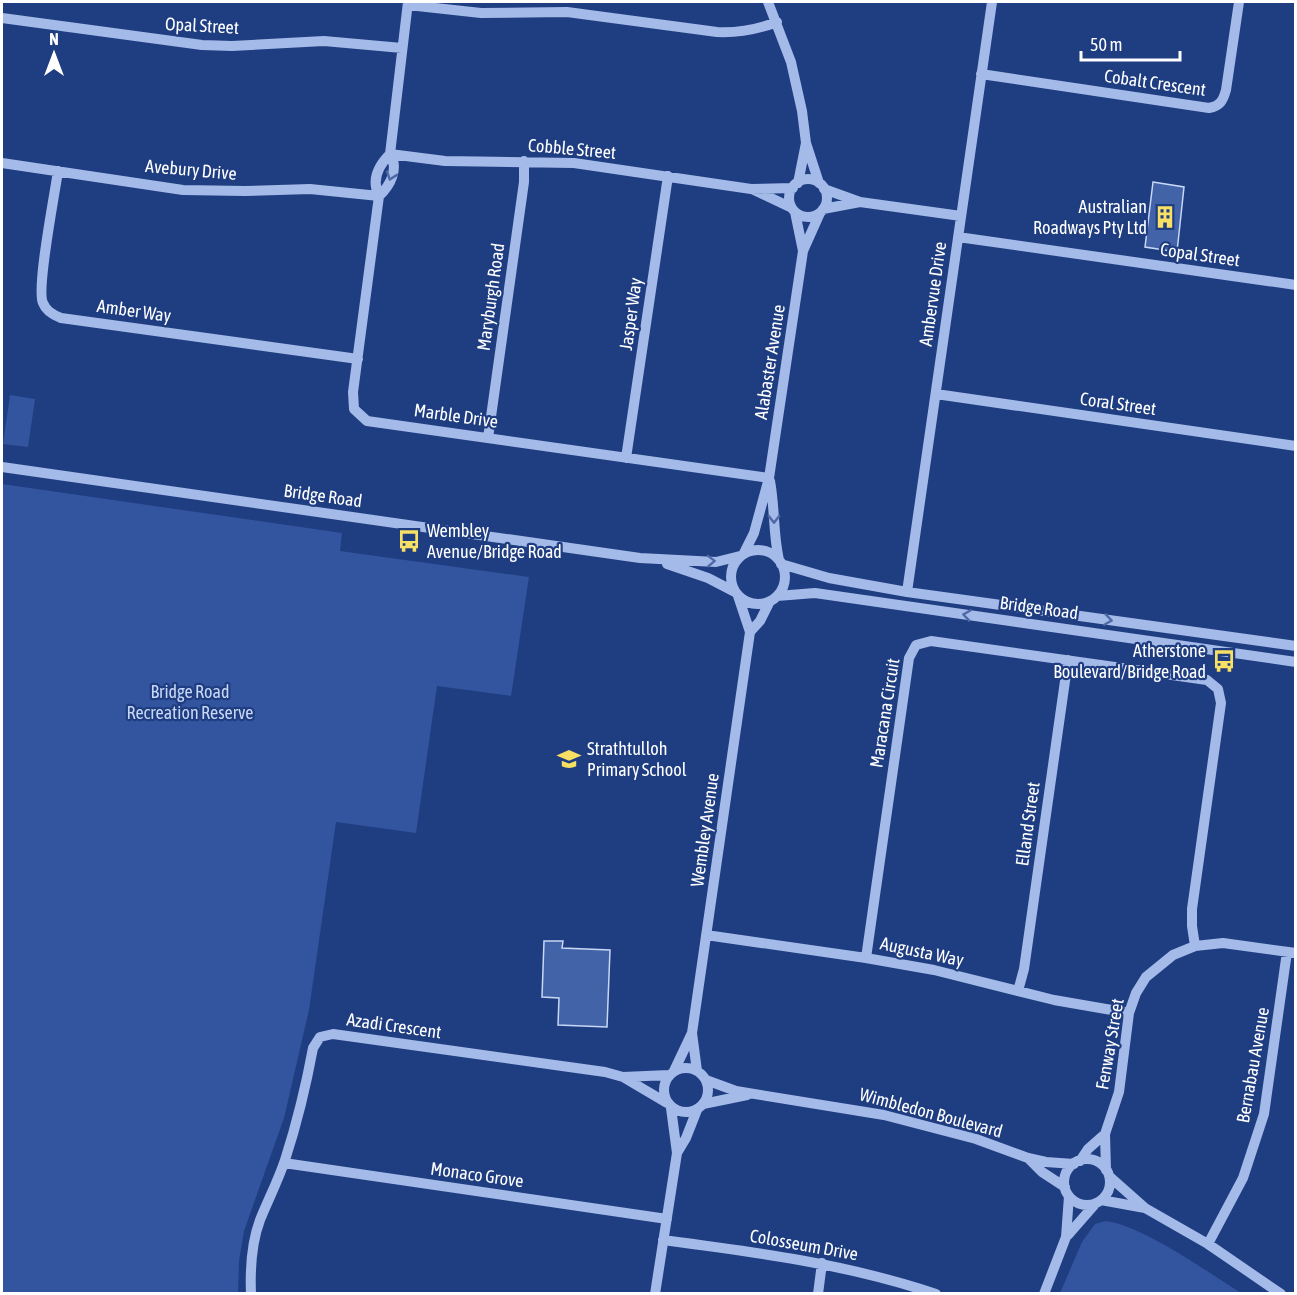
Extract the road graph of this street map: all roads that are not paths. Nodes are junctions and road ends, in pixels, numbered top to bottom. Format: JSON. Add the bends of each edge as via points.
{"nodes":[{"id":1,"x":768,"y":2,"type":"edge"},
{"id":2,"x":992,"y":2,"type":"edge"},
{"id":3,"x":1239,"y":2,"type":"edge"},
{"id":4,"x":408,"y":3,"type":"edge"},
{"id":5,"x":2,"y":18,"type":"edge"},
{"id":6,"x":777,"y":22,"type":"junction"},
{"id":7,"x":402,"y":48,"type":"junction"},
{"id":8,"x":981,"y":74,"type":"junction"},
{"id":9,"x":806,"y":143,"type":"junction"},
{"id":10,"x":390,"y":154,"type":"junction"},
{"id":11,"x":524,"y":161,"type":"junction"},
{"id":12,"x":2,"y":163,"type":"edge"},
{"id":13,"x":58,"y":171,"type":"junction"},
{"id":14,"x":668,"y":176,"type":"junction"},
{"id":15,"x":795,"y":185,"type":"junction"},
{"id":16,"x":821,"y":186,"type":"junction"},
{"id":17,"x":751,"y":189,"type":"junction"},
{"id":18,"x":379,"y":196,"type":"junction"},
{"id":19,"x":860,"y":202,"type":"junction"},
{"id":20,"x":793,"y":210,"type":"junction"},
{"id":21,"x":821,"y":211,"type":"junction"},
{"id":22,"x":961,"y":216,"type":"junction"},
{"id":23,"x":958,"y":237,"type":"junction"},
{"id":24,"x":803,"y":251,"type":"junction"},
{"id":25,"x":1296,"y":285,"type":"edge"},
{"id":26,"x":358,"y":359,"type":"junction"},
{"id":27,"x":936,"y":394,"type":"junction"},
{"id":28,"x":488,"y":438,"type":"junction"},
{"id":29,"x":1296,"y":446,"type":"edge"},
{"id":30,"x":626,"y":458,"type":"junction"},
{"id":31,"x":2,"y":467,"type":"edge"},
{"id":32,"x":769,"y":478,"type":"junction"},
{"id":33,"x":742,"y":555,"type":"junction"},
{"id":34,"x":640,"y":558,"type":"junction"},
{"id":35,"x":780,"y":562,"type":"junction"},
{"id":36,"x":908,"y":592,"type":"junction"},
{"id":37,"x":736,"y":594,"type":"junction"},
{"id":38,"x":774,"y":598,"type":"junction"},
{"id":39,"x":750,"y":632,"type":"junction"},
{"id":40,"x":1296,"y":646,"type":"edge"},
{"id":41,"x":1068,"y":660,"type":"junction"},
{"id":42,"x":1296,"y":662,"type":"edge"},
{"id":43,"x":706,"y":935,"type":"junction"},
{"id":44,"x":1195,"y":946,"type":"junction"},
{"id":45,"x":1291,"y":952,"type":"edge"},
{"id":46,"x":866,"y":958,"type":"junction"},
{"id":47,"x":1018,"y":991,"type":"junction"},
{"id":48,"x":1129,"y":1013,"type":"junction"},
{"id":49,"x":692,"y":1033,"type":"junction"},
{"id":50,"x":697,"y":1071,"type":"junction"},
{"id":51,"x":671,"y":1073,"type":"junction"},
{"id":52,"x":623,"y":1077,"type":"junction"},
{"id":53,"x":706,"y":1080,"type":"junction"},
{"id":54,"x":753,"y":1093,"type":"junction"},
{"id":55,"x":669,"y":1105,"type":"junction"},
{"id":56,"x":700,"y":1107,"type":"junction"},
{"id":57,"x":1105,"y":1134,"type":"junction"},
{"id":58,"x":677,"y":1153,"type":"junction"},
{"id":59,"x":1028,"y":1158,"type":"junction"},
{"id":60,"x":1077,"y":1162,"type":"junction"},
{"id":61,"x":284,"y":1163,"type":"junction"},
{"id":62,"x":1108,"y":1173,"type":"junction"},
{"id":63,"x":1067,"y":1191,"type":"junction"},
{"id":64,"x":1098,"y":1202,"type":"junction"},
{"id":65,"x":1145,"y":1208,"type":"junction"},
{"id":66,"x":667,"y":1219,"type":"junction"},
{"id":67,"x":1066,"y":1237,"type":"junction"},
{"id":68,"x":663,"y":1240,"type":"junction"},
{"id":69,"x":1208,"y":1244,"type":"junction"},
{"id":70,"x":822,"y":1263,"type":"junction"},
{"id":71,"x":251,"y":1293,"type":"edge"},
{"id":72,"x":655,"y":1293,"type":"edge"},
{"id":73,"x":818,"y":1293,"type":"edge"},
{"id":74,"x":936,"y":1293,"type":"edge"},
{"id":75,"x":1044,"y":1293,"type":"edge"},
{"id":76,"x":1281,"y":1293,"type":"edge"}],
"edges":[{"from":1,"to":6,"type":"street"},
{"from":2,"to":8,"type":"street","name":"Ambervue Drive"},
{"from":3,"to":8,"type":"street","name":"Cobalt Crescent","via":[[1224,99],[1215,107]]},
{"from":4,"to":6,"type":"street","via":[[481,14],[567,12],[717,32],[751,31]]},
{"from":4,"to":7,"type":"street","name":"Marble Drive"},
{"from":5,"to":7,"type":"street","name":"Opal Street","via":[[202,45],[324,41]]},
{"from":6,"to":9,"type":"street","via":[[791,62]]},
{"from":7,"to":10,"type":"street","name":"Marble Drive"},
{"from":8,"to":22,"type":"street","name":"Ambervue Drive"},
{"from":9,"to":15,"type":"street"},
{"from":9,"to":16,"type":"street"},
{"from":10,"to":11,"type":"street","name":"Cobble Street","via":[[445,161]]},
{"from":10,"to":18,"type":"street","name":"Marble Drive","via":[[395,167]]},
{"from":11,"to":14,"type":"street","name":"Cobble Street","via":[[573,163]]},
{"from":11,"to":28,"type":"street","name":"Maryburgh Road"},
{"from":12,"to":13,"type":"street","name":"Avebury Drive"},
{"from":13,"to":18,"type":"street","name":"Avebury Drive","via":[[183,189],[310,189]]},
{"from":13,"to":26,"type":"street","name":"Amber Way","via":[[42,284],[43,304],[53,314]]},
{"from":14,"to":17,"type":"street","name":"Cobble Street"},
{"from":14,"to":30,"type":"street","name":"Jasper Way"},
{"from":15,"to":16,"type":"street","via":[[806,180]]},
{"from":15,"to":17,"type":"street","name":"Cobble Street"},
{"from":15,"to":20,"type":"street","via":[[789,197]]},
{"from":16,"to":19,"type":"street"},
{"from":16,"to":21,"type":"street","via":[[827,199]]},
{"from":17,"to":20,"type":"street","name":"Cobble Street"},
{"from":18,"to":26,"type":"street","name":"Marble Drive"},
{"from":19,"to":21,"type":"street"},
{"from":19,"to":22,"type":"street"},
{"from":20,"to":21,"type":"street","via":[[810,217]]},
{"from":20,"to":24,"type":"street","name":"Alabaster Avenue"},
{"from":21,"to":24,"type":"street","name":"Alabaster Avenue"},
{"from":22,"to":23,"type":"street","name":"Ambervue Drive"},
{"from":23,"to":25,"type":"street","name":"Copal Street"},
{"from":23,"to":27,"type":"street","name":"Ambervue Drive"},
{"from":24,"to":32,"type":"street","name":"Alabaster Avenue"},
{"from":26,"to":28,"type":"street","name":"Marble Drive","via":[[353,404],[368,421]]},
{"from":27,"to":29,"type":"street","name":"Coral Street"},
{"from":27,"to":36,"type":"street","name":"Ambervue Drive"},
{"from":28,"to":30,"type":"street","name":"Marble Drive"},
{"from":30,"to":32,"type":"street","name":"Marble Drive"},
{"from":31,"to":34,"type":"street","name":"Bridge Road"},
{"from":32,"to":33,"type":"street","name":"Alabaster Avenue","via":[[756,526]]},
{"from":32,"to":35,"type":"street","name":"Alabaster Avenue","one_way":true},
{"from":34,"to":33,"type":"street","name":"Bridge Road","one_way":true,"via":[[716,562]]},
{"from":33,"to":35,"type":"street","via":[[759,550],[774,555]]},
{"from":33,"to":37,"type":"street","via":[[730,577]]},
{"from":34,"to":37,"type":"street","name":"Bridge Road","via":[[687,570]]},
{"from":35,"to":36,"type":"street","name":"Bridge Road","via":[[821,576]]},
{"from":35,"to":38,"type":"street","via":[[785,577],[782,590]]},
{"from":36,"to":40,"type":"street","name":"Bridge Road","one_way":true},
{"from":37,"to":38,"type":"street","via":[[753,604]]},
{"from":37,"to":39,"type":"street","name":"Wembley Avenue"},
{"from":38,"to":39,"type":"street","name":"Wembley Avenue"},
{"from":42,"to":38,"type":"street","name":"Bridge Road","one_way":true,"via":[[815,593]]},
{"from":39,"to":43,"type":"street","name":"Wembley Avenue"},
{"from":41,"to":44,"type":"street","name":"Maracana Circuit","via":[[1207,680],[1218,689],[1221,703],[1192,909]]},
{"from":41,"to":46,"type":"street","name":"Maracana Circuit","via":[[931,641],[912,649]]},
{"from":41,"to":47,"type":"street","name":"Elland Street"},
{"from":43,"to":46,"type":"street","name":"Augusta Way"},
{"from":43,"to":49,"type":"street","name":"Wembley Avenue"},
{"from":44,"to":45,"type":"street","name":"Fenway Street","via":[[1223,943]]},
{"from":44,"to":48,"type":"street","name":"Fenway Street","via":[[1173,955],[1146,977]]},
{"from":45,"to":69,"type":"street","name":"Bernabau Avenue","via":[[1264,1114],[1243,1178]]},
{"from":46,"to":47,"type":"street","name":"Augusta Way"},
{"from":47,"to":48,"type":"street","name":"Augusta Way"},
{"from":48,"to":57,"type":"street","name":"Fenway Street","via":[[1119,1092]]},
{"from":49,"to":50,"type":"street","name":"Wembley Avenue"},
{"from":49,"to":51,"type":"street","name":"Wembley Avenue"},
{"from":50,"to":51,"type":"street","via":[[685,1068]]},
{"from":50,"to":53,"type":"street"},
{"from":51,"to":52,"type":"street","name":"Azadi Crescent"},
{"from":51,"to":55,"type":"street","via":[[663,1086]]},
{"from":52,"to":55,"type":"street","name":"Azadi Crescent"},
{"from":52,"to":61,"type":"street","name":"Azadi Crescent","via":[[326,1034],[313,1048]]},
{"from":53,"to":54,"type":"street","name":"Wimbledon Boulevard"},
{"from":53,"to":56,"type":"street","via":[[708,1092]]},
{"from":54,"to":56,"type":"street","name":"Wimbledon Boulevard"},
{"from":54,"to":59,"type":"street","name":"Wimbledon Boulevard","via":[[884,1115],[976,1139]]},
{"from":55,"to":56,"type":"street","via":[[687,1113]]},
{"from":55,"to":58,"type":"street"},
{"from":56,"to":58,"type":"street"},
{"from":57,"to":60,"type":"street","name":"Fenway Street"},
{"from":57,"to":62,"type":"street","name":"Fenway Street"},
{"from":58,"to":66,"type":"street"},
{"from":59,"to":60,"type":"street","name":"Wimbledon Boulevard"},
{"from":59,"to":63,"type":"street","name":"Wimbledon Boulevard"},
{"from":60,"to":62,"type":"street","via":[[1097,1162]]},
{"from":60,"to":63,"type":"street","via":[[1066,1174]]},
{"from":61,"to":66,"type":"street","name":"Monaco Grove"},
{"from":61,"to":71,"type":"street","name":"Azadi Crescent","via":[[260,1221],[250,1271]]},
{"from":62,"to":64,"type":"street","via":[[1109,1190]]},
{"from":62,"to":65,"type":"street"},
{"from":63,"to":64,"type":"street","via":[[1078,1203]]},
{"from":63,"to":67,"type":"street"},
{"from":64,"to":65,"type":"street"},
{"from":64,"to":67,"type":"street"},
{"from":65,"to":69,"type":"street"},
{"from":66,"to":68,"type":"street"},
{"from":67,"to":75,"type":"street"},
{"from":68,"to":70,"type":"street","name":"Colosseum Drive"},
{"from":68,"to":72,"type":"street"},
{"from":69,"to":76,"type":"street"},
{"from":70,"to":73,"type":"street"},
{"from":70,"to":74,"type":"street","name":"Colosseum Drive"}]}
